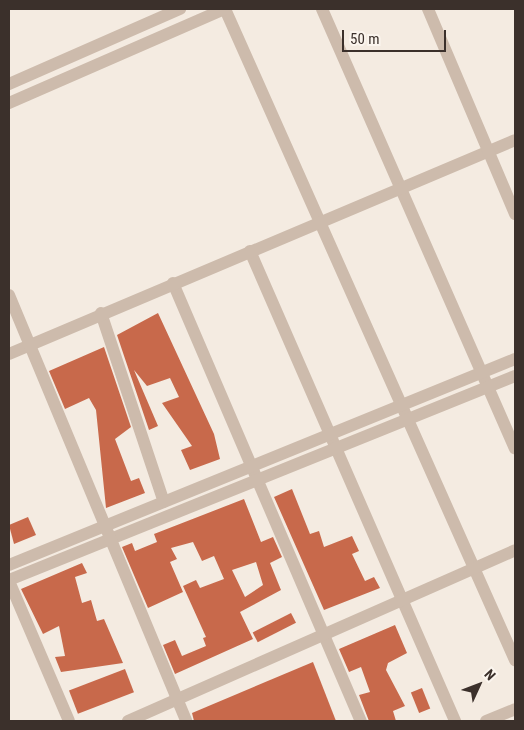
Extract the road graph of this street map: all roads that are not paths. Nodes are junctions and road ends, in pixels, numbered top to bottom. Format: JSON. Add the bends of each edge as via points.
{"nodes":[{"id":1,"x":180,"y":9,"type":"edge"},
{"id":2,"x":224,"y":9,"type":"edge"},
{"id":3,"x":322,"y":9,"type":"edge"},
{"id":4,"x":428,"y":9,"type":"edge"},
{"id":5,"x":9,"y":84,"type":"edge"},
{"id":6,"x":9,"y":103,"type":"edge"},
{"id":7,"x":515,"y":140,"type":"edge"},
{"id":8,"x":488,"y":151,"type":"junction"},
{"id":9,"x":400,"y":188,"type":"junction"},
{"id":10,"x":515,"y":214,"type":"edge"},
{"id":11,"x":320,"y":222,"type":"junction"},
{"id":12,"x":250,"y":251,"type":"junction"},
{"id":13,"x":173,"y":283,"type":"junction"},
{"id":14,"x":9,"y":295,"type":"edge"},
{"id":15,"x":101,"y":313,"type":"junction"},
{"id":16,"x":28,"y":344,"type":"junction"},
{"id":17,"x":9,"y":354,"type":"edge"},
{"id":18,"x":515,"y":359,"type":"edge"},
{"id":19,"x":482,"y":373,"type":"junction"},
{"id":20,"x":515,"y":376,"type":"edge"},
{"id":21,"x":488,"y":387,"type":"junction"},
{"id":22,"x":401,"y":405,"type":"junction"},
{"id":23,"x":407,"y":419,"type":"junction"},
{"id":24,"x":329,"y":434,"type":"junction"},
{"id":25,"x":336,"y":448,"type":"junction"},
{"id":26,"x":515,"y":449,"type":"edge"},
{"id":27,"x":251,"y":466,"type":"junction"},
{"id":28,"x":257,"y":480,"type":"junction"},
{"id":29,"x":164,"y":502,"type":"junction"},
{"id":30,"x":104,"y":526,"type":"junction"},
{"id":31,"x":109,"y":539,"type":"junction"},
{"id":32,"x":515,"y":550,"type":"edge"},
{"id":33,"x":9,"y":565,"type":"edge"},
{"id":34,"x":473,"y":567,"type":"junction"},
{"id":35,"x":9,"y":580,"type":"edge"},
{"id":36,"x":402,"y":600,"type":"junction"},
{"id":37,"x":324,"y":634,"type":"junction"},
{"id":38,"x":515,"y":660,"type":"edge"},
{"id":39,"x":177,"y":700,"type":"junction"},
{"id":40,"x":515,"y":709,"type":"edge"},
{"id":41,"x":70,"y":721,"type":"edge"},
{"id":42,"x":128,"y":721,"type":"edge"},
{"id":43,"x":186,"y":721,"type":"edge"},
{"id":44,"x":361,"y":721,"type":"edge"},
{"id":45,"x":455,"y":721,"type":"edge"},
{"id":46,"x":486,"y":721,"type":"edge"}],
"edges":[{"from":1,"to":5,"type":"street"},
{"from":2,"to":6,"type":"street"},
{"from":2,"to":11,"type":"street"},
{"from":3,"to":9,"type":"street"},
{"from":4,"to":8,"type":"street"},
{"from":7,"to":8,"type":"street"},
{"from":8,"to":9,"type":"street"},
{"from":8,"to":10,"type":"street"},
{"from":9,"to":11,"type":"street"},
{"from":9,"to":19,"type":"street"},
{"from":11,"to":12,"type":"street"},
{"from":11,"to":22,"type":"street"},
{"from":12,"to":13,"type":"street"},
{"from":12,"to":24,"type":"street"},
{"from":13,"to":15,"type":"street"},
{"from":13,"to":27,"type":"street"},
{"from":14,"to":16,"type":"street"},
{"from":15,"to":16,"type":"street"},
{"from":15,"to":29,"type":"street"},
{"from":16,"to":17,"type":"street"},
{"from":16,"to":30,"type":"street"},
{"from":18,"to":19,"type":"street"},
{"from":19,"to":21,"type":"street"},
{"from":19,"to":22,"type":"street"},
{"from":20,"to":21,"type":"street"},
{"from":21,"to":23,"type":"street"},
{"from":21,"to":26,"type":"street"},
{"from":22,"to":23,"type":"street"},
{"from":22,"to":24,"type":"street"},
{"from":23,"to":25,"type":"street"},
{"from":23,"to":34,"type":"street"},
{"from":24,"to":25,"type":"street"},
{"from":24,"to":27,"type":"street"},
{"from":25,"to":28,"type":"street"},
{"from":25,"to":36,"type":"street"},
{"from":27,"to":28,"type":"street"},
{"from":27,"to":29,"type":"street"},
{"from":28,"to":31,"type":"street"},
{"from":28,"to":37,"type":"street"},
{"from":29,"to":30,"type":"street"},
{"from":30,"to":31,"type":"street"},
{"from":30,"to":33,"type":"street"},
{"from":31,"to":35,"type":"street"},
{"from":31,"to":39,"type":"street"},
{"from":32,"to":34,"type":"street"},
{"from":34,"to":36,"type":"street"},
{"from":34,"to":38,"type":"street"},
{"from":35,"to":41,"type":"street"},
{"from":36,"to":37,"type":"street"},
{"from":36,"to":45,"type":"street"},
{"from":37,"to":39,"type":"street"},
{"from":37,"to":44,"type":"street"},
{"from":39,"to":42,"type":"street"},
{"from":39,"to":43,"type":"street"},
{"from":40,"to":46,"type":"street"}]}
